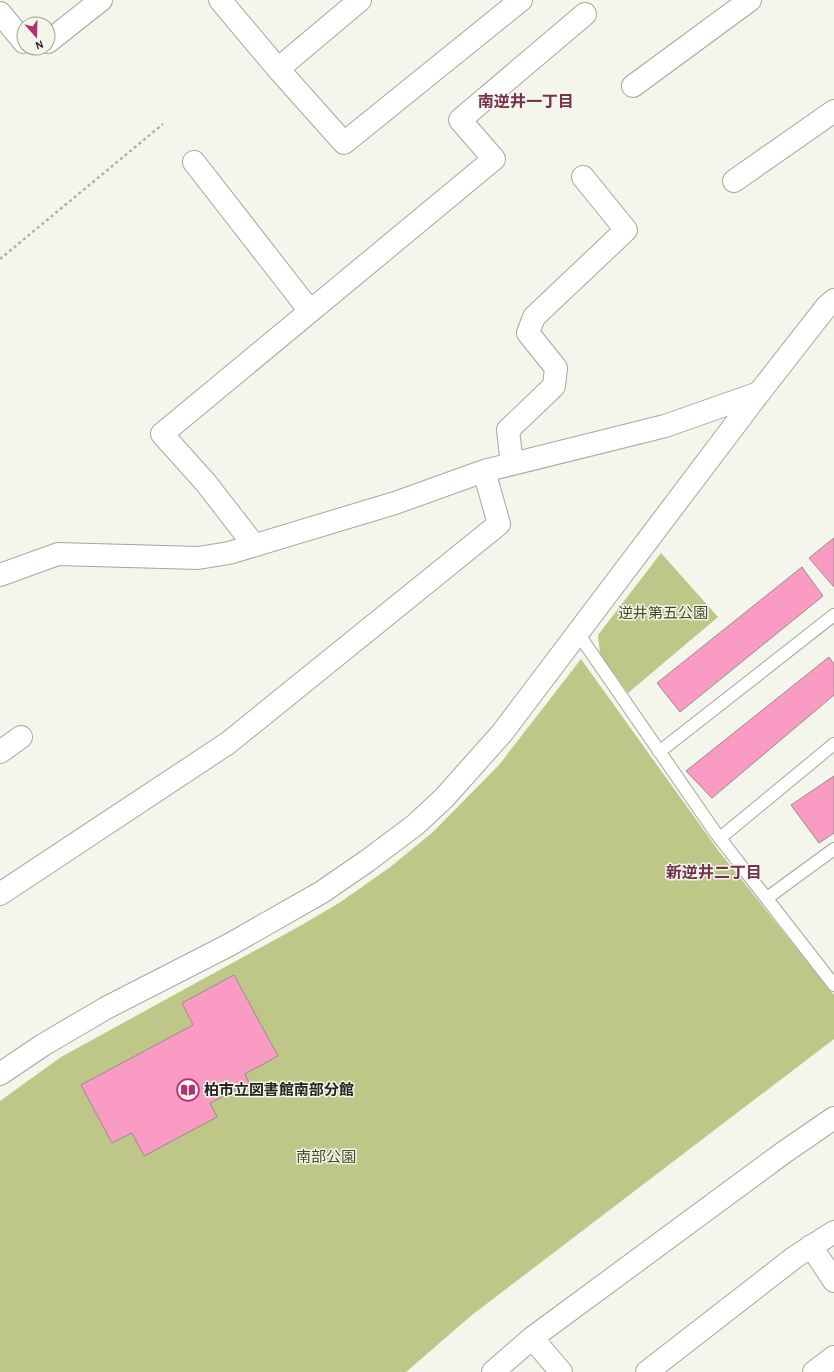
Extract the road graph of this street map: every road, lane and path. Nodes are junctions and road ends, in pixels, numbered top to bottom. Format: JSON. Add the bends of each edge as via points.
{"nodes":[{"id":1,"x":101,"y":0,"type":"edge"},
{"id":2,"x":220,"y":0,"type":"edge"},
{"id":3,"x":360,"y":0,"type":"edge"},
{"id":4,"x":520,"y":0,"type":"edge"},
{"id":5,"x":750,"y":0,"type":"edge"},
{"id":6,"x":0,"y":13,"type":"edge"},
{"id":7,"x":585,"y":14,"type":"dead end"},
{"id":8,"x":16,"y":32,"type":"edge"},
{"id":9,"x":56,"y":36,"type":"edge"},
{"id":10,"x":278,"y":69,"type":"junction"},
{"id":11,"x":633,"y":86,"type":"dead end"},
{"id":12,"x":834,"y":111,"type":"edge"},
{"id":13,"x":162,"y":124,"type":"dead end"},
{"id":14,"x":194,"y":162,"type":"dead end"},
{"id":15,"x":583,"y":176,"type":"dead end"},
{"id":16,"x":734,"y":181,"type":"dead end"},
{"id":17,"x":0,"y":259,"type":"edge"},
{"id":18,"x":834,"y":300,"type":"edge"},
{"id":19,"x":310,"y":311,"type":"junction"},
{"id":20,"x":759,"y":393,"type":"junction"},
{"id":21,"x":512,"y":464,"type":"junction"},
{"id":22,"x":484,"y":471,"type":"junction"},
{"id":23,"x":254,"y":545,"type":"junction"},
{"id":24,"x":0,"y":576,"type":"edge"},
{"id":25,"x":834,"y":615,"type":"edge"},
{"id":26,"x":577,"y":632,"type":"junction"},
{"id":27,"x":21,"y":738,"type":"dead end"},
{"id":28,"x":834,"y":744,"type":"edge"},
{"id":29,"x":0,"y":752,"type":"edge"},
{"id":30,"x":659,"y":752,"type":"junction"},
{"id":31,"x":720,"y":838,"type":"junction"},
{"id":32,"x":834,"y":849,"type":"edge"},
{"id":33,"x":0,"y":894,"type":"edge"},
{"id":34,"x":767,"y":898,"type":"junction"},
{"id":35,"x":834,"y":985,"type":"edge"},
{"id":36,"x":0,"y":1074,"type":"edge"},
{"id":37,"x":834,"y":1118,"type":"edge"},
{"id":38,"x":834,"y":1232,"type":"edge"},
{"id":39,"x":811,"y":1246,"type":"junction"},
{"id":40,"x":834,"y":1281,"type":"edge"},
{"id":41,"x":532,"y":1338,"type":"junction"},
{"id":42,"x":834,"y":1356,"type":"edge"},
{"id":43,"x":493,"y":1372,"type":"edge"},
{"id":44,"x":561,"y":1372,"type":"edge"},
{"id":45,"x":647,"y":1372,"type":"edge"},
{"id":46,"x":814,"y":1372,"type":"edge"}],
"edges":[{"from":1,"to":9,"type":"street"},
{"from":2,"to":10,"type":"street"},
{"from":3,"to":10,"type":"street"},
{"from":4,"to":10,"type":"street","via":[[344,143]]},
{"from":5,"to":11,"type":"street"},
{"from":6,"to":8,"type":"street"},
{"from":7,"to":19,"type":"street","via":[[460,120],[494,159]]},
{"from":12,"to":16,"type":"street"},
{"from":13,"to":17,"type":"path"},
{"from":14,"to":19,"type":"street"},
{"from":15,"to":21,"type":"street","via":[[626,230],[534,317],[528,333],[556,368],[554,386],[508,430]]},
{"from":18,"to":20,"type":"street"},
{"from":19,"to":23,"type":"street","via":[[162,434],[206,483]]},
{"from":20,"to":21,"type":"street","via":[[664,426]]},
{"from":20,"to":26,"type":"street"},
{"from":21,"to":22,"type":"street"},
{"from":22,"to":23,"type":"street","via":[[395,503]]},
{"from":22,"to":33,"type":"street","via":[[499,524],[228,743]]},
{"from":23,"to":24,"type":"street","via":[[229,553],[198,558],[58,554]]},
{"from":25,"to":30,"type":"lane"},
{"from":26,"to":30,"type":"lane"},
{"from":26,"to":36,"type":"street","via":[[502,733],[444,798],[415,825],[322,892],[229,945],[106,1008]]},
{"from":27,"to":29,"type":"street"},
{"from":28,"to":31,"type":"lane"},
{"from":30,"to":31,"type":"lane"},
{"from":31,"to":34,"type":"lane"},
{"from":32,"to":34,"type":"lane"},
{"from":34,"to":35,"type":"lane"},
{"from":37,"to":41,"type":"street"},
{"from":38,"to":39,"type":"street"},
{"from":39,"to":40,"type":"street"},
{"from":39,"to":45,"type":"street"},
{"from":41,"to":43,"type":"street"},
{"from":41,"to":44,"type":"street"},
{"from":42,"to":46,"type":"street"}]}
